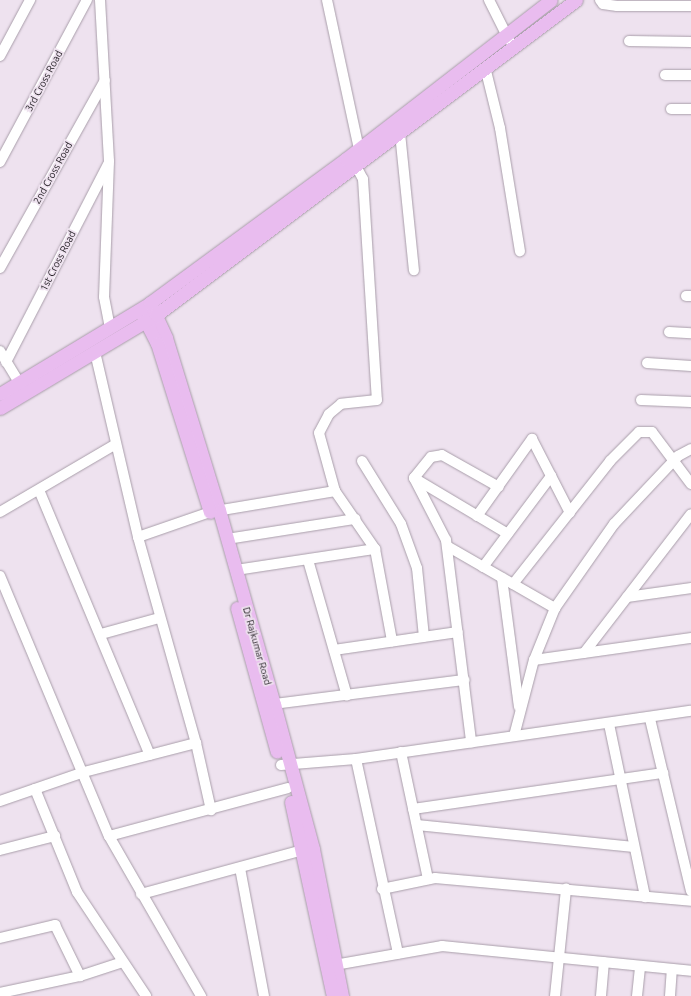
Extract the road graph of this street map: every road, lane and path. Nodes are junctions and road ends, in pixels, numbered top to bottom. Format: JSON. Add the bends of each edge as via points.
{"nodes":[{"id":1,"x":30,"y":0,"type":"edge"},
{"id":2,"x":87,"y":0,"type":"edge"},
{"id":3,"x":100,"y":0,"type":"edge"},
{"id":4,"x":327,"y":0,"type":"edge"},
{"id":5,"x":489,"y":0,"type":"edge"},
{"id":6,"x":551,"y":0,"type":"edge"},
{"id":7,"x":576,"y":0,"type":"edge"},
{"id":8,"x":600,"y":0,"type":"edge"},
{"id":9,"x":691,"y":6,"type":"edge"},
{"id":10,"x":505,"y":36,"type":"junction"},
{"id":11,"x":629,"y":41,"type":"dead end"},
{"id":12,"x":691,"y":42,"type":"edge"},
{"id":13,"x":515,"y":48,"type":"junction"},
{"id":14,"x":0,"y":56,"type":"edge"},
{"id":15,"x":486,"y":71,"type":"junction"},
{"id":16,"x":665,"y":75,"type":"dead end"},
{"id":17,"x":691,"y":75,"type":"edge"},
{"id":18,"x":106,"y":78,"type":"junction"},
{"id":19,"x":672,"y":109,"type":"dead end"},
{"id":20,"x":691,"y":109,"type":"edge"},
{"id":21,"x":400,"y":133,"type":"junction"},
{"id":22,"x":359,"y":149,"type":"junction"},
{"id":23,"x":110,"y":161,"type":"junction"},
{"id":24,"x":0,"y":162,"type":"edge"},
{"id":25,"x":356,"y":166,"type":"junction"},
{"id":26,"x":520,"y":251,"type":"dead end"},
{"id":27,"x":0,"y":268,"type":"edge"},
{"id":28,"x":414,"y":270,"type":"dead end"},
{"id":29,"x":145,"y":306,"type":"junction"},
{"id":30,"x":151,"y":319,"type":"junction"},
{"id":31,"x":110,"y":327,"type":"junction"},
{"id":32,"x":669,"y":332,"type":"dead end"},
{"id":33,"x":691,"y":333,"type":"edge"},
{"id":34,"x":0,"y":351,"type":"edge"},
{"id":35,"x":95,"y":352,"type":"junction"},
{"id":36,"x":6,"y":362,"type":"junction"},
{"id":37,"x":647,"y":364,"type":"dead end"},
{"id":38,"x":691,"y":366,"type":"edge"},
{"id":39,"x":22,"y":387,"type":"junction"},
{"id":40,"x":0,"y":394,"type":"edge"},
{"id":41,"x":641,"y":400,"type":"dead end"},
{"id":42,"x":691,"y":402,"type":"edge"},
{"id":43,"x":0,"y":408,"type":"edge"},
{"id":44,"x":116,"y":444,"type":"junction"},
{"id":45,"x":691,"y":449,"type":"edge"},
{"id":46,"x":674,"y":460,"type":"junction"},
{"id":47,"x":362,"y":462,"type":"dead end"},
{"id":48,"x":551,"y":476,"type":"junction"},
{"id":49,"x":414,"y":478,"type":"junction"},
{"id":50,"x":691,"y":484,"type":"edge"},
{"id":51,"x":499,"y":487,"type":"junction"},
{"id":52,"x":39,"y":490,"type":"junction"},
{"id":53,"x":335,"y":491,"type":"junction"},
{"id":54,"x":215,"y":511,"type":"junction"},
{"id":55,"x":0,"y":512,"type":"edge"},
{"id":56,"x":570,"y":512,"type":"junction"},
{"id":57,"x":691,"y":514,"type":"edge"},
{"id":58,"x":477,"y":516,"type":"junction"},
{"id":59,"x":355,"y":519,"type":"junction"},
{"id":60,"x":508,"y":534,"type":"junction"},
{"id":61,"x":138,"y":537,"type":"junction"},
{"id":62,"x":227,"y":540,"type":"junction"},
{"id":63,"x":447,"y":546,"type":"junction"},
{"id":64,"x":375,"y":549,"type":"junction"},
{"id":65,"x":308,"y":560,"type":"junction"},
{"id":66,"x":483,"y":567,"type":"junction"},
{"id":67,"x":236,"y":570,"type":"junction"},
{"id":68,"x":0,"y":576,"type":"edge"},
{"id":69,"x":502,"y":578,"type":"junction"},
{"id":70,"x":513,"y":584,"type":"junction"},
{"id":71,"x":691,"y":588,"type":"edge"},
{"id":72,"x":627,"y":597,"type":"junction"},
{"id":73,"x":555,"y":608,"type":"junction"},
{"id":74,"x":159,"y":618,"type":"junction"},
{"id":75,"x":458,"y":632,"type":"junction"},
{"id":76,"x":101,"y":634,"type":"junction"},
{"id":77,"x":424,"y":637,"type":"junction"},
{"id":78,"x":691,"y":638,"type":"edge"},
{"id":79,"x":392,"y":641,"type":"junction"},
{"id":80,"x":334,"y":650,"type":"junction"},
{"id":81,"x":584,"y":653,"type":"junction"},
{"id":82,"x":534,"y":660,"type":"junction"},
{"id":83,"x":464,"y":680,"type":"junction"},
{"id":84,"x":347,"y":696,"type":"junction"},
{"id":85,"x":274,"y":704,"type":"junction"},
{"id":86,"x":691,"y":711,"type":"edge"},
{"id":87,"x":520,"y":713,"type":"junction"},
{"id":88,"x":650,"y":719,"type":"junction"},
{"id":89,"x":609,"y":724,"type":"junction"},
{"id":90,"x":514,"y":736,"type":"junction"},
{"id":91,"x":471,"y":742,"type":"junction"},
{"id":92,"x":196,"y":743,"type":"junction"},
{"id":93,"x":401,"y":752,"type":"junction"},
{"id":94,"x":150,"y":755,"type":"junction"},
{"id":95,"x":356,"y":759,"type":"junction"},
{"id":96,"x":285,"y":764,"type":"junction"},
{"id":97,"x":84,"y":772,"type":"junction"},
{"id":98,"x":663,"y":773,"type":"junction"},
{"id":99,"x":619,"y":780,"type":"junction"},
{"id":100,"x":288,"y":788,"type":"junction"},
{"id":101,"x":35,"y":789,"type":"junction"},
{"id":102,"x":0,"y":801,"type":"edge"},
{"id":103,"x":413,"y":809,"type":"junction"},
{"id":104,"x":211,"y":810,"type":"junction"},
{"id":105,"x":417,"y":825,"type":"junction"},
{"id":106,"x":54,"y":836,"type":"junction"},
{"id":107,"x":109,"y":836,"type":"junction"},
{"id":108,"x":634,"y":847,"type":"junction"},
{"id":109,"x":0,"y":850,"type":"edge"},
{"id":110,"x":303,"y":850,"type":"junction"},
{"id":111,"x":240,"y":868,"type":"junction"},
{"id":112,"x":428,"y":879,"type":"junction"},
{"id":113,"x":382,"y":889,"type":"junction"},
{"id":114,"x":566,"y":889,"type":"junction"},
{"id":115,"x":691,"y":891,"type":"edge"},
{"id":116,"x":141,"y":894,"type":"junction"},
{"id":117,"x":645,"y":897,"type":"junction"},
{"id":118,"x":691,"y":901,"type":"edge"},
{"id":119,"x":0,"y":938,"type":"edge"},
{"id":120,"x":398,"y":954,"type":"junction"},
{"id":121,"x":560,"y":958,"type":"junction"},
{"id":122,"x":123,"y":962,"type":"junction"},
{"id":123,"x":604,"y":962,"type":"junction"},
{"id":124,"x":332,"y":966,"type":"junction"},
{"id":125,"x":640,"y":966,"type":"junction"},
{"id":126,"x":672,"y":969,"type":"junction"},
{"id":127,"x":691,"y":971,"type":"edge"},
{"id":128,"x":80,"y":976,"type":"junction"},
{"id":129,"x":0,"y":993,"type":"edge"},
{"id":130,"x":146,"y":996,"type":"edge"},
{"id":131,"x":201,"y":996,"type":"edge"},
{"id":132,"x":264,"y":996,"type":"edge"},
{"id":133,"x":333,"y":996,"type":"edge"},
{"id":134,"x":342,"y":996,"type":"edge"},
{"id":135,"x":555,"y":996,"type":"edge"},
{"id":136,"x":601,"y":996,"type":"edge"},
{"id":137,"x":637,"y":996,"type":"edge"},
{"id":138,"x":670,"y":996,"type":"edge"}],
"edges":[{"from":1,"to":14,"type":"street"},
{"from":2,"to":24,"type":"street","name":"3rd Cross Road"},
{"from":3,"to":18,"type":"street"},
{"from":4,"to":22,"type":"street"},
{"from":5,"to":10,"type":"street"},
{"from":6,"to":10,"type":"main road"},
{"from":7,"to":13,"type":"main road"},
{"from":8,"to":9,"type":"street","via":[[603,4],[617,6]]},
{"from":10,"to":13,"type":"street"},
{"from":10,"to":22,"type":"main road"},
{"from":11,"to":12,"type":"street"},
{"from":13,"to":15,"type":"main road"},
{"from":15,"to":21,"type":"main road"},
{"from":15,"to":26,"type":"street","via":[[500,128]]},
{"from":16,"to":17,"type":"street"},
{"from":18,"to":23,"type":"street"},
{"from":18,"to":27,"type":"street","name":"2nd Cross Road"},
{"from":19,"to":20,"type":"street"},
{"from":21,"to":25,"type":"main road"},
{"from":21,"to":28,"type":"street"},
{"from":22,"to":29,"type":"main road"},
{"from":23,"to":31,"type":"street","via":[[104,297]]},
{"from":23,"to":36,"type":"street","name":"1st Cross Road"},
{"from":25,"to":30,"type":"main road"},
{"from":25,"to":53,"type":"street","via":[[364,180],[377,400],[341,404],[321,425],[320,444]]},
{"from":29,"to":30,"type":"main road","name":"Dr Rajkumar Road"},
{"from":29,"to":31,"type":"main road"},
{"from":30,"to":35,"type":"main road"},
{"from":30,"to":54,"type":"main road","name":"Dr Rajkumar Road","via":[[156,343]]},
{"from":31,"to":39,"type":"main road"},
{"from":32,"to":33,"type":"street"},
{"from":34,"to":36,"type":"street"},
{"from":35,"to":39,"type":"main road"},
{"from":35,"to":44,"type":"street"},
{"from":36,"to":39,"type":"street"},
{"from":37,"to":38,"type":"street"},
{"from":39,"to":40,"type":"main road"},
{"from":39,"to":43,"type":"main road"},
{"from":41,"to":42,"type":"street"},
{"from":44,"to":52,"type":"street"},
{"from":44,"to":61,"type":"street"},
{"from":45,"to":46,"type":"street"},
{"from":46,"to":50,"type":"street"},
{"from":46,"to":56,"type":"street","via":[[652,432],[639,432],[610,461]]},
{"from":46,"to":73,"type":"street","via":[[614,524]]},
{"from":47,"to":77,"type":"street","via":[[404,531],[417,568]]},
{"from":48,"to":51,"type":"street","via":[[532,439]]},
{"from":48,"to":56,"type":"street"},
{"from":48,"to":60,"type":"street"},
{"from":49,"to":51,"type":"street","via":[[431,456],[442,455]]},
{"from":49,"to":58,"type":"street"},
{"from":49,"to":63,"type":"street"},
{"from":51,"to":58,"type":"street"},
{"from":52,"to":55,"type":"street"},
{"from":52,"to":76,"type":"street"},
{"from":53,"to":54,"type":"street"},
{"from":53,"to":59,"type":"street"},
{"from":54,"to":61,"type":"street"},
{"from":54,"to":62,"type":"main road","name":"Dr Rajkumar Road"},
{"from":54,"to":96,"type":"main road","name":"Dr Rajkumar Road"},
{"from":56,"to":70,"type":"street"},
{"from":57,"to":72,"type":"street"},
{"from":58,"to":60,"type":"street"},
{"from":59,"to":62,"type":"street"},
{"from":59,"to":64,"type":"street"},
{"from":60,"to":66,"type":"street"},
{"from":61,"to":74,"type":"street"},
{"from":62,"to":67,"type":"main road","name":"Dr Rajkumar Road"},
{"from":63,"to":66,"type":"street"},
{"from":63,"to":75,"type":"street"},
{"from":64,"to":65,"type":"street"},
{"from":64,"to":79,"type":"street"},
{"from":65,"to":67,"type":"street"},
{"from":65,"to":80,"type":"street"},
{"from":66,"to":69,"type":"street"},
{"from":67,"to":85,"type":"main road","name":"Dr Rajkumar Road"},
{"from":68,"to":97,"type":"street"},
{"from":69,"to":70,"type":"street"},
{"from":69,"to":87,"type":"street"},
{"from":70,"to":73,"type":"street"},
{"from":71,"to":72,"type":"street"},
{"from":72,"to":81,"type":"street"},
{"from":73,"to":82,"type":"street"},
{"from":74,"to":76,"type":"street"},
{"from":74,"to":92,"type":"street"},
{"from":75,"to":77,"type":"street"},
{"from":75,"to":83,"type":"street"},
{"from":76,"to":94,"type":"street"},
{"from":77,"to":79,"type":"street"},
{"from":78,"to":81,"type":"street"},
{"from":79,"to":80,"type":"street"},
{"from":80,"to":84,"type":"street"},
{"from":81,"to":82,"type":"street"},
{"from":82,"to":87,"type":"street"},
{"from":83,"to":84,"type":"street"},
{"from":83,"to":91,"type":"street"},
{"from":84,"to":85,"type":"street"},
{"from":85,"to":96,"type":"main road","name":"Dr Rajkumar Road"},
{"from":86,"to":88,"type":"street"},
{"from":87,"to":90,"type":"street"},
{"from":88,"to":89,"type":"street"},
{"from":88,"to":98,"type":"street"},
{"from":89,"to":90,"type":"street"},
{"from":89,"to":99,"type":"street"},
{"from":90,"to":91,"type":"street"},
{"from":91,"to":93,"type":"street"},
{"from":92,"to":94,"type":"street"},
{"from":92,"to":104,"type":"street"},
{"from":93,"to":95,"type":"street"},
{"from":93,"to":103,"type":"street"},
{"from":94,"to":97,"type":"street"},
{"from":95,"to":96,"type":"street"},
{"from":95,"to":113,"type":"street"},
{"from":96,"to":100,"type":"main road","name":"Dr Rajkumar Road"},
{"from":96,"to":124,"type":"main road","name":"Dr Rajkumar Road","via":[[313,849]]},
{"from":97,"to":101,"type":"street"},
{"from":97,"to":107,"type":"street"},
{"from":98,"to":99,"type":"street"},
{"from":98,"to":115,"type":"street"},
{"from":99,"to":103,"type":"street"},
{"from":99,"to":108,"type":"street"},
{"from":100,"to":104,"type":"street"},
{"from":100,"to":110,"type":"main road","name":"Dr Rajkumar Road"},
{"from":101,"to":102,"type":"street"},
{"from":101,"to":106,"type":"street"},
{"from":103,"to":105,"type":"street"},
{"from":104,"to":107,"type":"street"},
{"from":105,"to":108,"type":"street"},
{"from":105,"to":112,"type":"street"},
{"from":106,"to":109,"type":"street"},
{"from":106,"to":122,"type":"street","via":[[77,892]]},
{"from":107,"to":116,"type":"street"},
{"from":108,"to":117,"type":"street"},
{"from":110,"to":111,"type":"street"},
{"from":110,"to":124,"type":"main road","name":"Dr Rajkumar Road"},
{"from":111,"to":116,"type":"street"},
{"from":111,"to":132,"type":"street"},
{"from":112,"to":113,"type":"street"},
{"from":112,"to":114,"type":"street"},
{"from":113,"to":120,"type":"street"},
{"from":114,"to":117,"type":"street"},
{"from":114,"to":121,"type":"street"},
{"from":116,"to":131,"type":"street"},
{"from":117,"to":118,"type":"street"},
{"from":119,"to":128,"type":"street","via":[[55,926]]},
{"from":120,"to":121,"type":"street","via":[[442,946]]},
{"from":120,"to":124,"type":"street"},
{"from":121,"to":123,"type":"street"},
{"from":121,"to":135,"type":"street"},
{"from":122,"to":128,"type":"street"},
{"from":122,"to":130,"type":"street"},
{"from":123,"to":125,"type":"street"},
{"from":123,"to":136,"type":"street"},
{"from":124,"to":133,"type":"main road","name":"Dr Rajkumar Road"},
{"from":124,"to":134,"type":"main road","name":"Dr Rajkumar Road"},
{"from":125,"to":126,"type":"street"},
{"from":125,"to":137,"type":"street"},
{"from":126,"to":127,"type":"street"},
{"from":126,"to":138,"type":"street"},
{"from":128,"to":129,"type":"street"}]}
